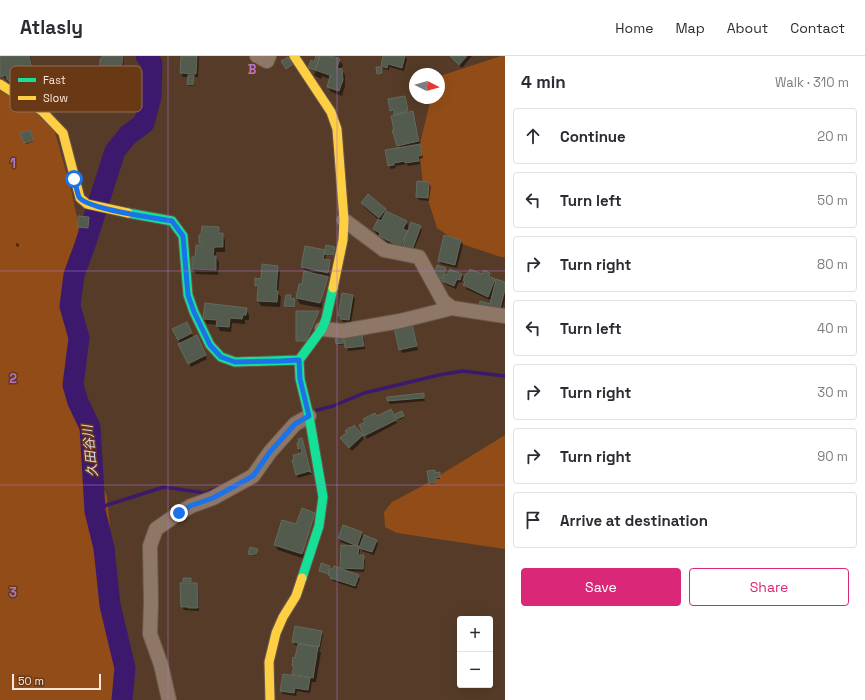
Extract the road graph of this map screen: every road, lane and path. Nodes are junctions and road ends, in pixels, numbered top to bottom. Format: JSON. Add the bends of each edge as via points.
{"nodes":[{"id":1,"x":257,"y":56,"type":"edge"},
{"id":2,"x":269,"y":56,"type":"edge"},
{"id":3,"x":294,"y":56,"type":"edge"},
{"id":4,"x":0,"y":84,"type":"edge"},
{"id":5,"x":10,"y":91,"type":"edge"},
{"id":6,"x":42,"y":112,"type":"edge"},
{"id":7,"x":344,"y":220,"type":"junction"},
{"id":8,"x":452,"y":308,"type":"junction"},
{"id":9,"x":505,"y":316,"type":"edge"},
{"id":10,"x":322,"y":329,"type":"junction"},
{"id":11,"x":299,"y":360,"type":"junction"},
{"id":12,"x":309,"y":416,"type":"junction"},
{"id":13,"x":169,"y":700,"type":"edge"},
{"id":14,"x":270,"y":700,"type":"edge"}],
"edges":[{"from":1,"to":2,"type":"street","via":[[267,61]]},
{"from":3,"to":7,"type":"street","via":[[331,112],[337,129]]},
{"from":4,"to":5,"type":"street"},
{"from":6,"to":11,"type":"street","via":[[63,133],[80,198],[87,204],[172,221],[183,236],[188,295],[210,345],[221,357],[235,362]]},
{"from":7,"to":8,"type":"street","via":[[384,250],[419,257],[443,300]]},
{"from":7,"to":10,"type":"street","via":[[343,240]]},
{"from":8,"to":9,"type":"street"},
{"from":8,"to":10,"type":"street","via":[[400,321],[343,330]]},
{"from":10,"to":11,"type":"street"},
{"from":11,"to":12,"type":"street","via":[[300,379]]},
{"from":12,"to":13,"type":"street","via":[[295,424],[253,476],[213,498],[190,506],[156,529],[150,546],[150,634]]},
{"from":12,"to":14,"type":"street","via":[[324,497],[319,526],[296,596],[276,633],[269,662]]}]}
